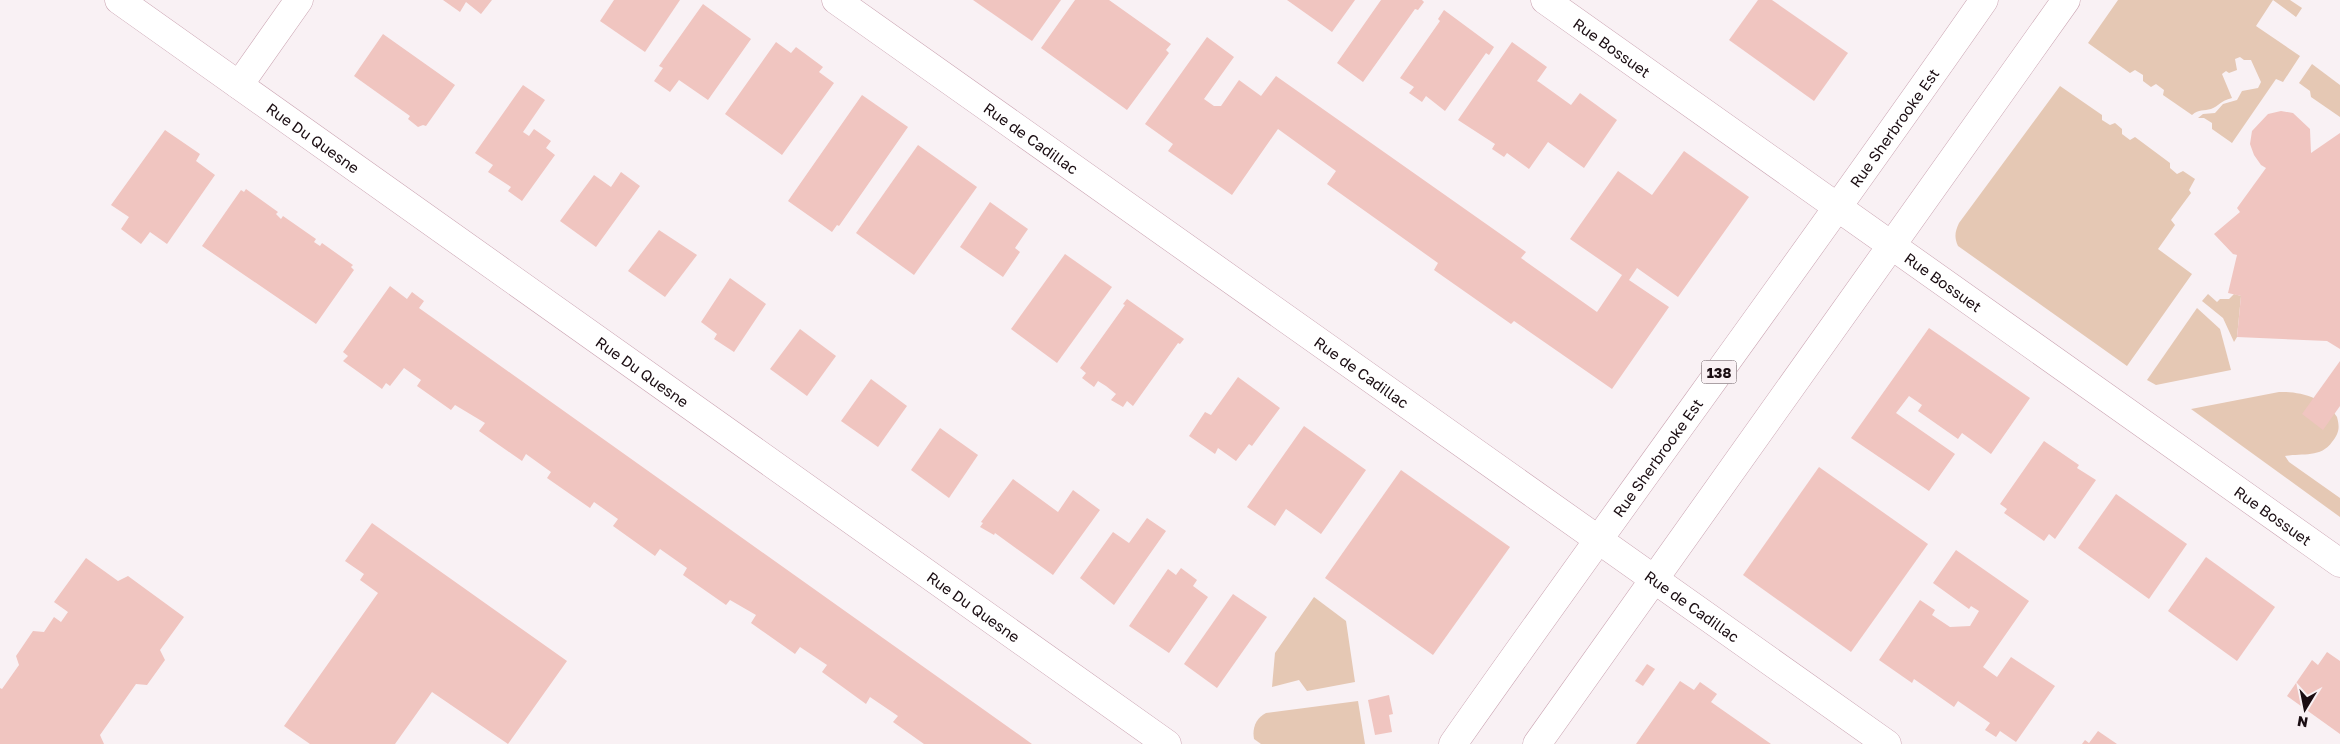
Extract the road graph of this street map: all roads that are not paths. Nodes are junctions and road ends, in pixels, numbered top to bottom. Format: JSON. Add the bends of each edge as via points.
{"nodes":[{"id":1,"x":120,"y":0,"type":"edge"},
{"id":2,"x":299,"y":0,"type":"edge"},
{"id":3,"x":836,"y":0,"type":"edge"},
{"id":4,"x":1545,"y":0,"type":"edge"},
{"id":5,"x":1984,"y":0,"type":"edge"},
{"id":6,"x":2066,"y":0,"type":"edge"},
{"id":7,"x":239,"y":85,"type":"junction"},
{"id":8,"x":1838,"y":209,"type":"junction"},
{"id":9,"x":1890,"y":246,"type":"junction"},
{"id":10,"x":1598,"y":538,"type":"junction"},
{"id":11,"x":2340,"y":563,"type":"edge"},
{"id":12,"x":1655,"y":579,"type":"junction"},
{"id":13,"x":1167,"y":744,"type":"edge"},
{"id":14,"x":1453,"y":744,"type":"edge"},
{"id":15,"x":1537,"y":744,"type":"edge"},
{"id":16,"x":1887,"y":744,"type":"edge"}],
"edges":[{"from":1,"to":7,"type":"street","name":"Rue Du Quesne"},
{"from":2,"to":7,"type":"street"},
{"from":3,"to":10,"type":"street","name":"Rue de Cadillac"},
{"from":4,"to":8,"type":"street","name":"Rue Bossuet"},
{"from":5,"to":8,"type":"street","name":"Rue Sherbrooke Est","number":"138"},
{"from":6,"to":9,"type":"street"},
{"from":7,"to":13,"type":"street","name":"Rue Du Quesne"},
{"from":8,"to":9,"type":"street","name":"Rue Bossuet"},
{"from":8,"to":10,"type":"street","name":"Rue Sherbrooke Est","number":"138"},
{"from":9,"to":11,"type":"street","name":"Rue Bossuet"},
{"from":9,"to":12,"type":"street"},
{"from":10,"to":12,"type":"street","name":"Rue de Cadillac"},
{"from":10,"to":14,"type":"street","name":"Rue Sherbrooke Est","number":"138"},
{"from":12,"to":15,"type":"street"},
{"from":12,"to":16,"type":"street","name":"Rue de Cadillac"}]}
